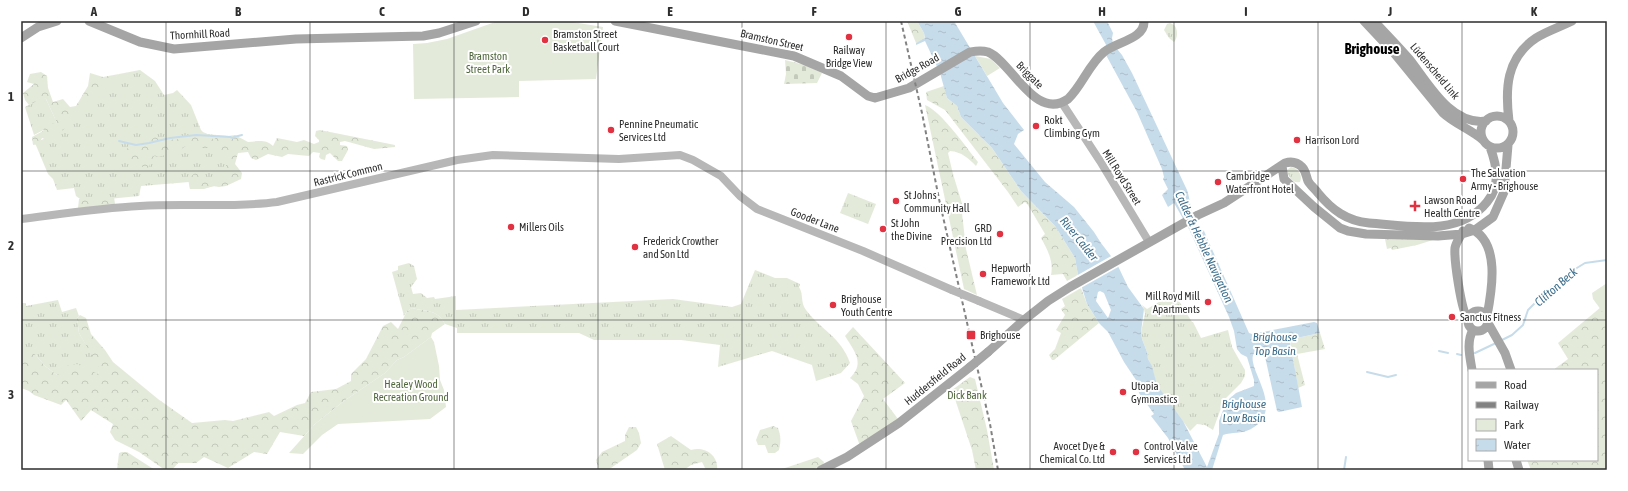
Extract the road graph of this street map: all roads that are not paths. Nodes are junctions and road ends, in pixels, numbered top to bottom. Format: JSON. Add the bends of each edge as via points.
{"nodes":[{"id":1,"x":57,"y":21,"type":"edge"},
{"id":2,"x":90,"y":21,"type":"edge"},
{"id":3,"x":476,"y":21,"type":"edge"},
{"id":4,"x":615,"y":21,"type":"edge"},
{"id":5,"x":1144,"y":21,"type":"edge"},
{"id":6,"x":1364,"y":21,"type":"edge"},
{"id":7,"x":1374,"y":21,"type":"edge"},
{"id":8,"x":1572,"y":21,"type":"edge"},
{"id":9,"x":21,"y":38,"type":"edge"},
{"id":10,"x":974,"y":51,"type":"joint"},
{"id":11,"x":868,"y":96,"type":"joint"},
{"id":12,"x":1506,"y":100,"type":"junction"},
{"id":13,"x":1062,"y":103,"type":"junction"},
{"id":14,"x":1488,"y":119,"type":"junction"},
{"id":15,"x":1509,"y":121,"type":"junction"},
{"id":16,"x":1483,"y":140,"type":"junction"},
{"id":17,"x":1508,"y":145,"type":"junction"},
{"id":18,"x":1490,"y":147,"type":"junction"},
{"id":19,"x":680,"y":156,"type":"joint"},
{"id":20,"x":1282,"y":166,"type":"junction"},
{"id":21,"x":1265,"y":177,"type":"junction"},
{"id":22,"x":1308,"y":181,"type":"junction"},
{"id":23,"x":1287,"y":182,"type":"junction"},
{"id":24,"x":1493,"y":216,"type":"junction"},
{"id":25,"x":21,"y":219,"type":"edge"},
{"id":26,"x":1465,"y":226,"type":"junction"},
{"id":27,"x":1474,"y":230,"type":"junction"},
{"id":28,"x":1452,"y":235,"type":"junction"},
{"id":29,"x":1485,"y":241,"type":"junction"},
{"id":30,"x":1149,"y":242,"type":"junction"},
{"id":31,"x":1455,"y":247,"type":"junction"},
{"id":32,"x":1468,"y":319,"type":"junction"},
{"id":33,"x":1488,"y":319,"type":"junction"},
{"id":34,"x":1024,"y":320,"type":"junction"},
{"id":35,"x":1473,"y":330,"type":"junction"},
{"id":36,"x":1472,"y":369,"type":"edge"},
{"id":37,"x":1511,"y":369,"type":"edge"},
{"id":38,"x":822,"y":470,"type":"edge"}],
"edges":[{"from":1,"to":9,"type":"main road","via":[[38,27]]},
{"from":2,"to":3,"type":"main road","name":"Thornhill Road","via":[[140,42],[174,49],[296,39],[423,36]]},
{"from":4,"to":11,"type":"main road","name":"Bramston Street","via":[[794,56],[841,76]]},
{"from":5,"to":13,"type":"main road","via":[[1144,28],[1139,34],[1100,56],[1071,97]]},
{"from":6,"to":16,"type":"main road","name":"Lüdenscheid Link","via":[[1443,113]]},
{"from":7,"to":14,"type":"main road","name":"Lüdenscheid Link","via":[[1450,108],[1467,119]]},
{"from":8,"to":12,"type":"main road","via":[[1536,38],[1517,56],[1511,71]]},
{"from":10,"to":11,"type":"main road","name":"Bridge Road","via":[[903,90],[881,97]]},
{"from":10,"to":13,"type":"main road","name":"Briggate","via":[[985,51],[995,57],[1037,99],[1050,104]]},
{"from":12,"to":14,"type":"main road"},
{"from":12,"to":15,"type":"main road"},
{"from":13,"to":30,"type":"street","name":"Mill Royd Street"},
{"from":14,"to":15,"type":"main road","via":[[1500,116]]},
{"from":14,"to":16,"type":"main road","via":[[1481,130]]},
{"from":15,"to":17,"type":"main road","via":[[1514,133]]},
{"from":16,"to":18,"type":"main road"},
{"from":17,"to":18,"type":"main road","via":[[1502,148]]},
{"from":17,"to":24,"type":"main road","via":[[1504,192]]},
{"from":18,"to":26,"type":"main road","via":[[1497,171],[1494,191],[1485,205]]},
{"from":19,"to":25,"type":"street","name":"Rastrick Common","via":[[475,157],[277,202],[255,205],[141,206]]},
{"from":19,"to":34,"type":"street","name":"Gooder Lane","bridge":true,"via":[[698,162],[721,176],[757,209]]},
{"from":20,"to":21,"type":"main road","name":"Huddersfield Road"},
{"from":20,"to":22,"type":"main road","via":[[1290,161],[1294,162],[1304,170]]},
{"from":20,"to":23,"type":"main road"},
{"from":21,"to":23,"type":"main road","via":[[1275,176]]},
{"from":21,"to":30,"type":"main road","name":"Huddersfield Road","via":[[1224,203]]},
{"from":22,"to":23,"type":"main road","via":[[1298,187]]},
{"from":22,"to":26,"type":"main road","via":[[1336,211],[1353,220],[1369,224],[1424,227],[1454,224]]},
{"from":23,"to":28,"type":"main road","via":[[1334,224],[1348,231],[1366,234]]},
{"from":24,"to":27,"type":"main road"},
{"from":24,"to":29,"type":"main road"},
{"from":26,"to":27,"type":"main road"},
{"from":26,"to":28,"type":"main road"},
{"from":26,"to":31,"type":"main road"},
{"from":27,"to":29,"type":"main road"},
{"from":28,"to":31,"type":"main road"},
{"from":29,"to":33,"type":"main road","via":[[1493,273]]},
{"from":30,"to":34,"type":"main road","name":"Huddersfield Road","via":[[1070,287]]},
{"from":31,"to":32,"type":"main road","via":[[1457,272]]},
{"from":32,"to":33,"type":"main road","via":[[1472,313],[1478,311],[1485,313]]},
{"from":32,"to":35,"type":"main road","via":[[1468,324]]},
{"from":33,"to":35,"type":"main road","via":[[1482,330]]},
{"from":33,"to":37,"type":"main road"},
{"from":34,"to":38,"type":"main road","name":"Huddersfield Road","bridge":true,"via":[[899,423]]},
{"from":35,"to":36,"type":"main road","via":[[1469,335]]}]}
